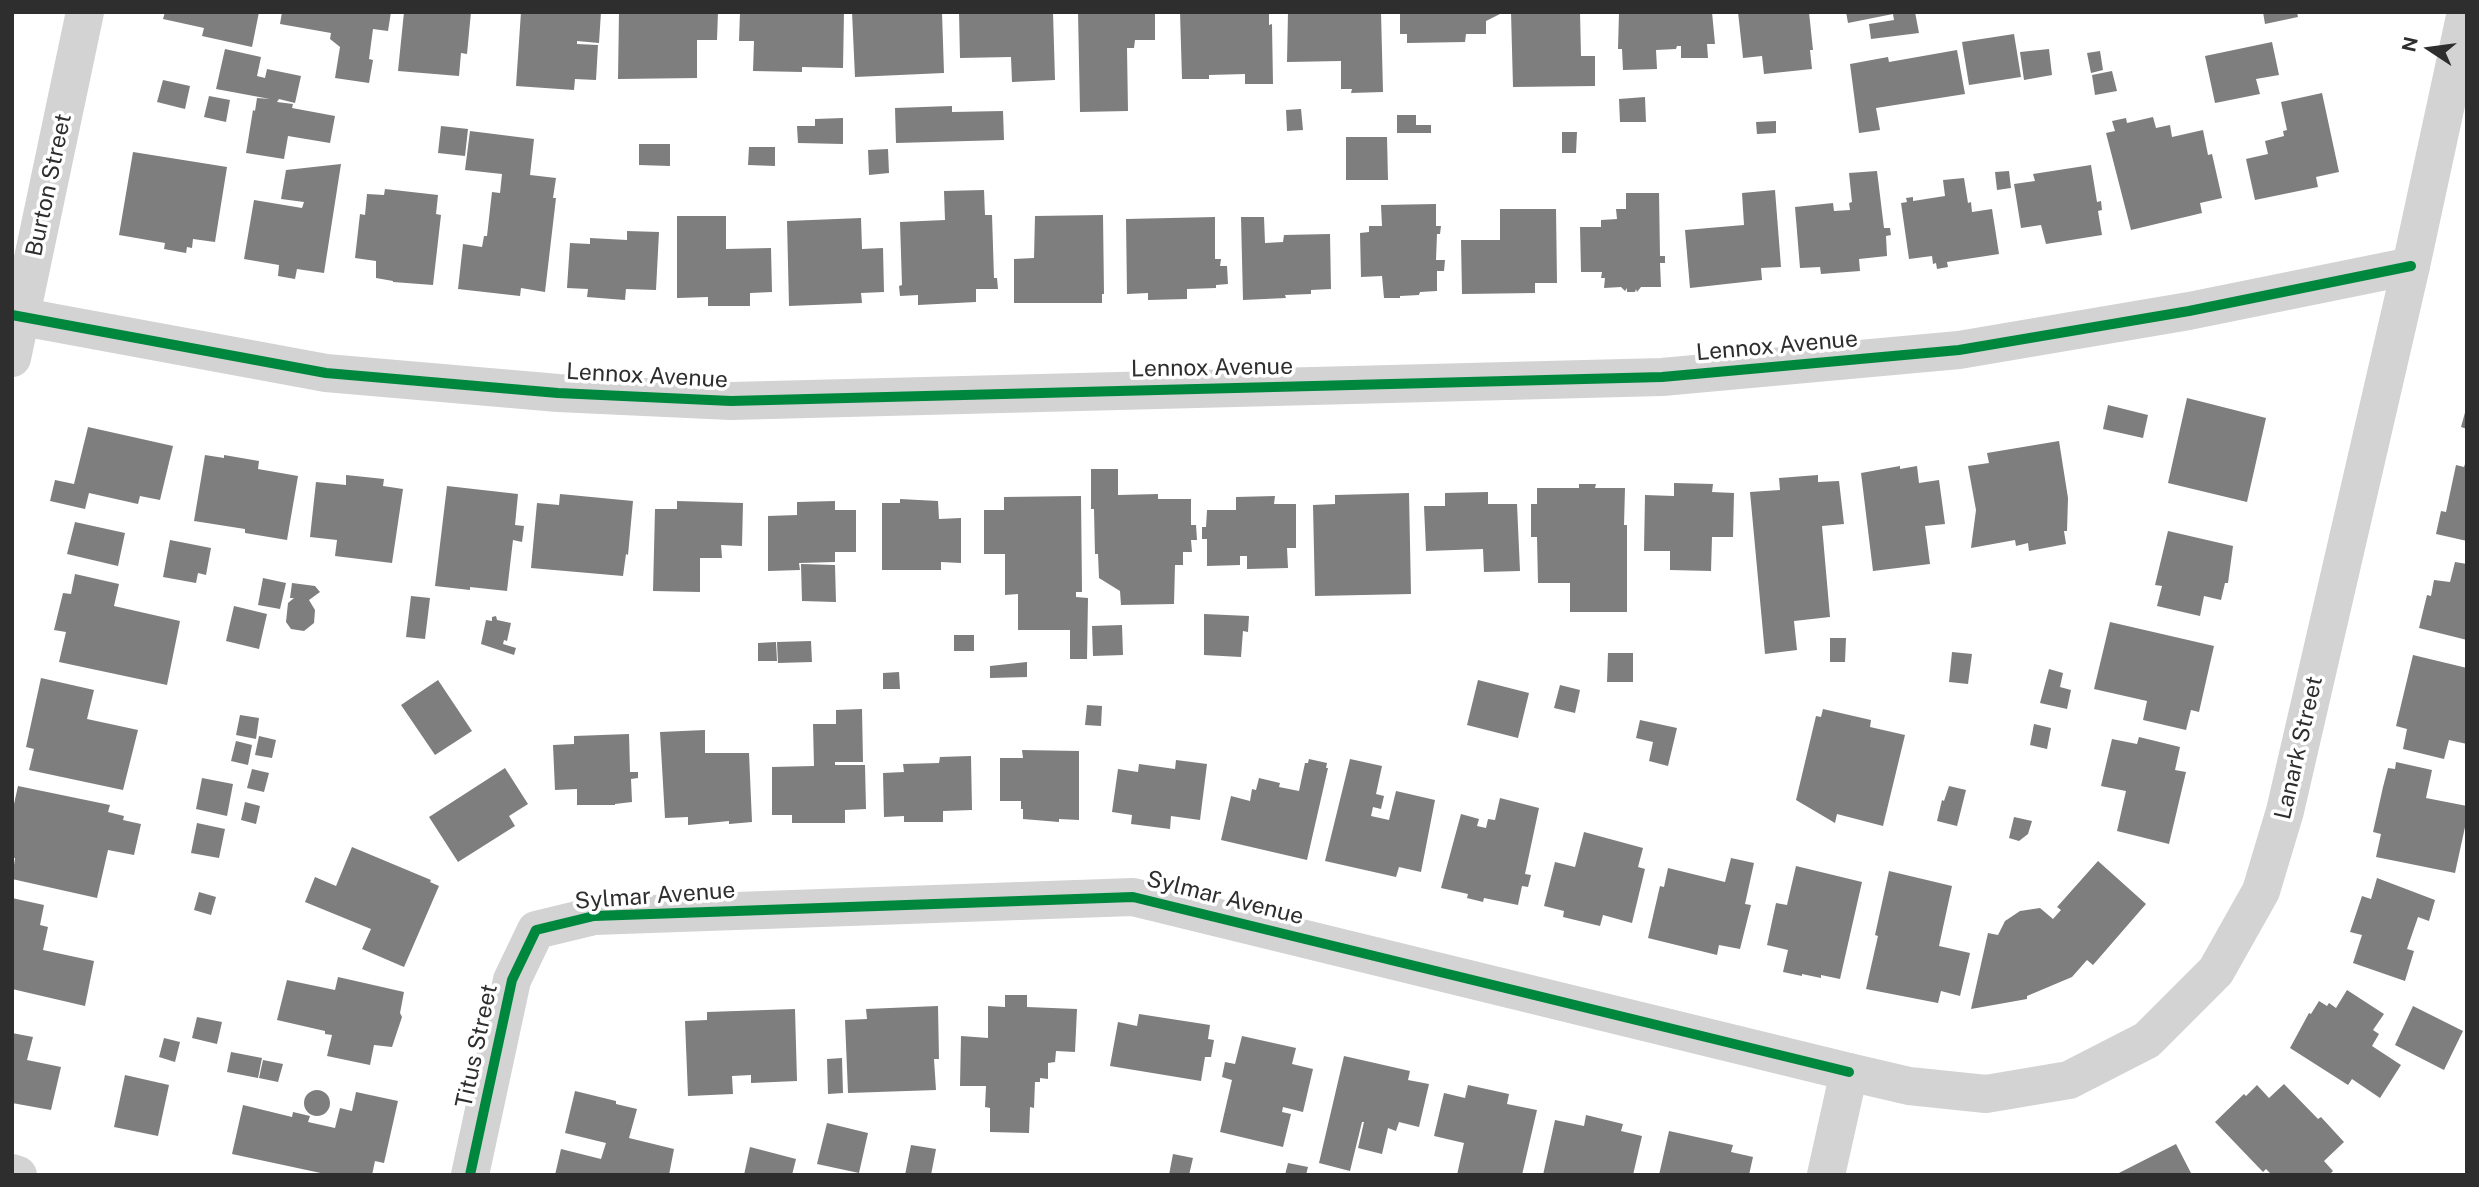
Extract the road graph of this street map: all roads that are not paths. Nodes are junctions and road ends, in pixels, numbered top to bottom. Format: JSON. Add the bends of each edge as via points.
{"nodes":[{"id":1,"x":85,"y":12,"type":"edge"},
{"id":2,"x":2466,"y":12,"type":"edge"},
{"id":3,"x":2411,"y":267,"type":"junction"},
{"id":4,"x":17,"y":316,"type":"edge"},
{"id":5,"x":12,"y":358,"type":"edge"},
{"id":6,"x":536,"y":930,"type":"joint"},
{"id":7,"x":1849,"y":1072,"type":"junction"},
{"id":8,"x":12,"y":1173,"type":"edge"},
{"id":9,"x":18,"y":1175,"type":"edge"},
{"id":10,"x":470,"y":1175,"type":"edge"},
{"id":11,"x":1826,"y":1175,"type":"edge"}],
"edges":[{"from":1,"to":4,"type":"street","name":"Burton Street"},
{"from":2,"to":3,"type":"street","name":"Lanark Street"},
{"from":3,"to":4,"type":"street","name":"Lennox Avenue","via":[[1959,350],[1662,377],[731,401],[558,393],[326,373]]},
{"from":3,"to":7,"type":"street","name":"Lanark Street","via":[[2285,811],[2261,891],[2216,971],[2147,1040],[2069,1080],[1986,1094],[1909,1086]]},
{"from":4,"to":5,"type":"street","name":"Burton Street"},
{"from":6,"to":7,"type":"street","name":"Sylmar Avenue","via":[[594,916],[1133,897]]},
{"from":6,"to":10,"type":"street","name":"Titus Street","via":[[512,980]]},
{"from":7,"to":11,"type":"street"},
{"from":8,"to":9,"type":"street"}]}
